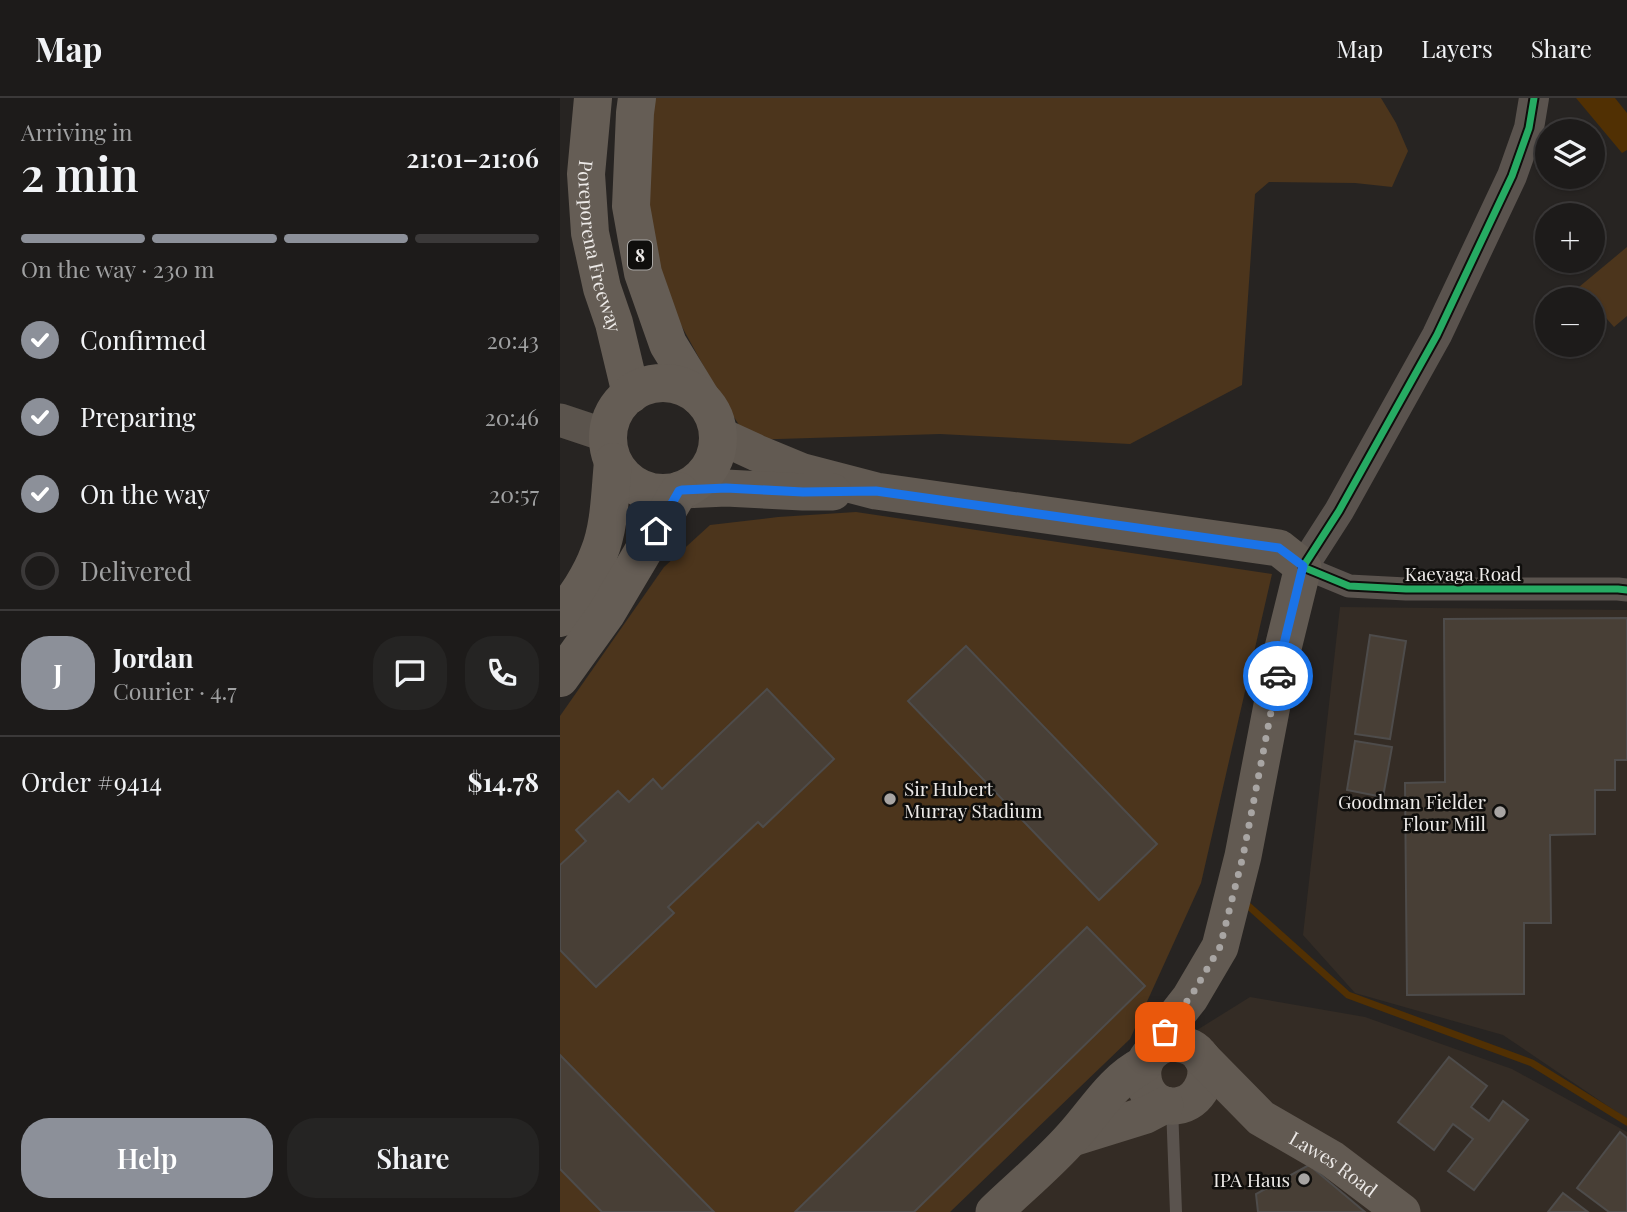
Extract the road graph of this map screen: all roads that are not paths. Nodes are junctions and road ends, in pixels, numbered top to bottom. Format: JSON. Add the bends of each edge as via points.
{"nodes":[{"id":1,"x":593,"y":98,"type":"edge"},
{"id":2,"x":637,"y":98,"type":"edge"},
{"id":3,"x":1534,"y":98,"type":"edge"},
{"id":4,"x":631,"y":394,"type":"junction"},
{"id":5,"x":701,"y":398,"type":"junction"},
{"id":6,"x":560,"y":420,"type":"edge"},
{"id":7,"x":718,"y":435,"type":"junction"},
{"id":8,"x":610,"y":449,"type":"junction"},
{"id":9,"x":680,"y":491,"type":"junction"},
{"id":10,"x":876,"y":491,"type":"junction"},
{"id":11,"x":1303,"y":566,"type":"junction"},
{"id":12,"x":1627,"y":590,"type":"edge"},
{"id":13,"x":560,"y":618,"type":"edge"},
{"id":14,"x":560,"y":678,"type":"edge"},
{"id":15,"x":1190,"y":998,"type":"junction"},
{"id":16,"x":1198,"y":1054,"type":"junction"},
{"id":17,"x":1149,"y":1057,"type":"junction"},
{"id":18,"x":1173,"y":1106,"type":"junction"},
{"id":19,"x":1261,"y":1118,"type":"junction"},
{"id":20,"x":1072,"y":1138,"type":"junction"},
{"id":21,"x":994,"y":1212,"type":"edge"},
{"id":22,"x":1175,"y":1212,"type":"edge"},
{"id":23,"x":1402,"y":1212,"type":"edge"}],
"edges":[{"from":1,"to":4,"type":"highway","name":"Poreporena Freeway","via":[[586,174],[590,233]]},
{"from":2,"to":5,"type":"highway","name":"Poreporena Freeway","number":"8","via":[[631,206],[643,273],[667,344]]},
{"from":3,"to":11,"type":"street","via":[[1512,176],[1437,335],[1339,511]]},
{"from":4,"to":5,"type":"highway","via":[[667,384]]},
{"from":4,"to":8,"type":"highway","via":[[610,423]]},
{"from":5,"to":7,"type":"highway","number":"8"},
{"from":6,"to":8,"type":"main road"},
{"from":7,"to":9,"type":"highway","via":[[713,463],[695,484]]},
{"from":7,"to":10,"type":"main road","via":[[803,472]]},
{"from":8,"to":9,"type":"highway","via":[[622,475],[634,485],[663,493]]},
{"from":8,"to":13,"type":"highway","via":[[609,508],[600,552],[584,586]]},
{"from":9,"to":10,"type":"main road"},
{"from":9,"to":14,"type":"highway","via":[[606,614]]},
{"from":10,"to":11,"type":"main road","via":[[1279,548]]},
{"from":11,"to":12,"type":"street","name":"Kaevaga Road","via":[[1349,586]]},
{"from":11,"to":15,"type":"main road","via":[[1220,947]]},
{"from":15,"to":16,"type":"main road"},
{"from":15,"to":17,"type":"main road"},
{"from":16,"to":17,"type":"main road","via":[[1174,1043],[1164,1044]]},
{"from":16,"to":18,"type":"main road","via":[[1205,1069],[1201,1091],[1192,1100]]},
{"from":16,"to":19,"type":"main road","name":"Lawes Road"},
{"from":17,"to":18,"type":"main road","via":[[1142,1077],[1146,1090],[1154,1100]]},
{"from":17,"to":20,"type":"main road","via":[[1120,1081]]},
{"from":18,"to":19,"type":"main road","name":"Lawes Road"},
{"from":18,"to":20,"type":"main road"},
{"from":18,"to":22,"type":"lane"},
{"from":19,"to":23,"type":"main road","name":"Lawes Road","via":[[1332,1159]]},
{"from":20,"to":21,"type":"main road"}]}
